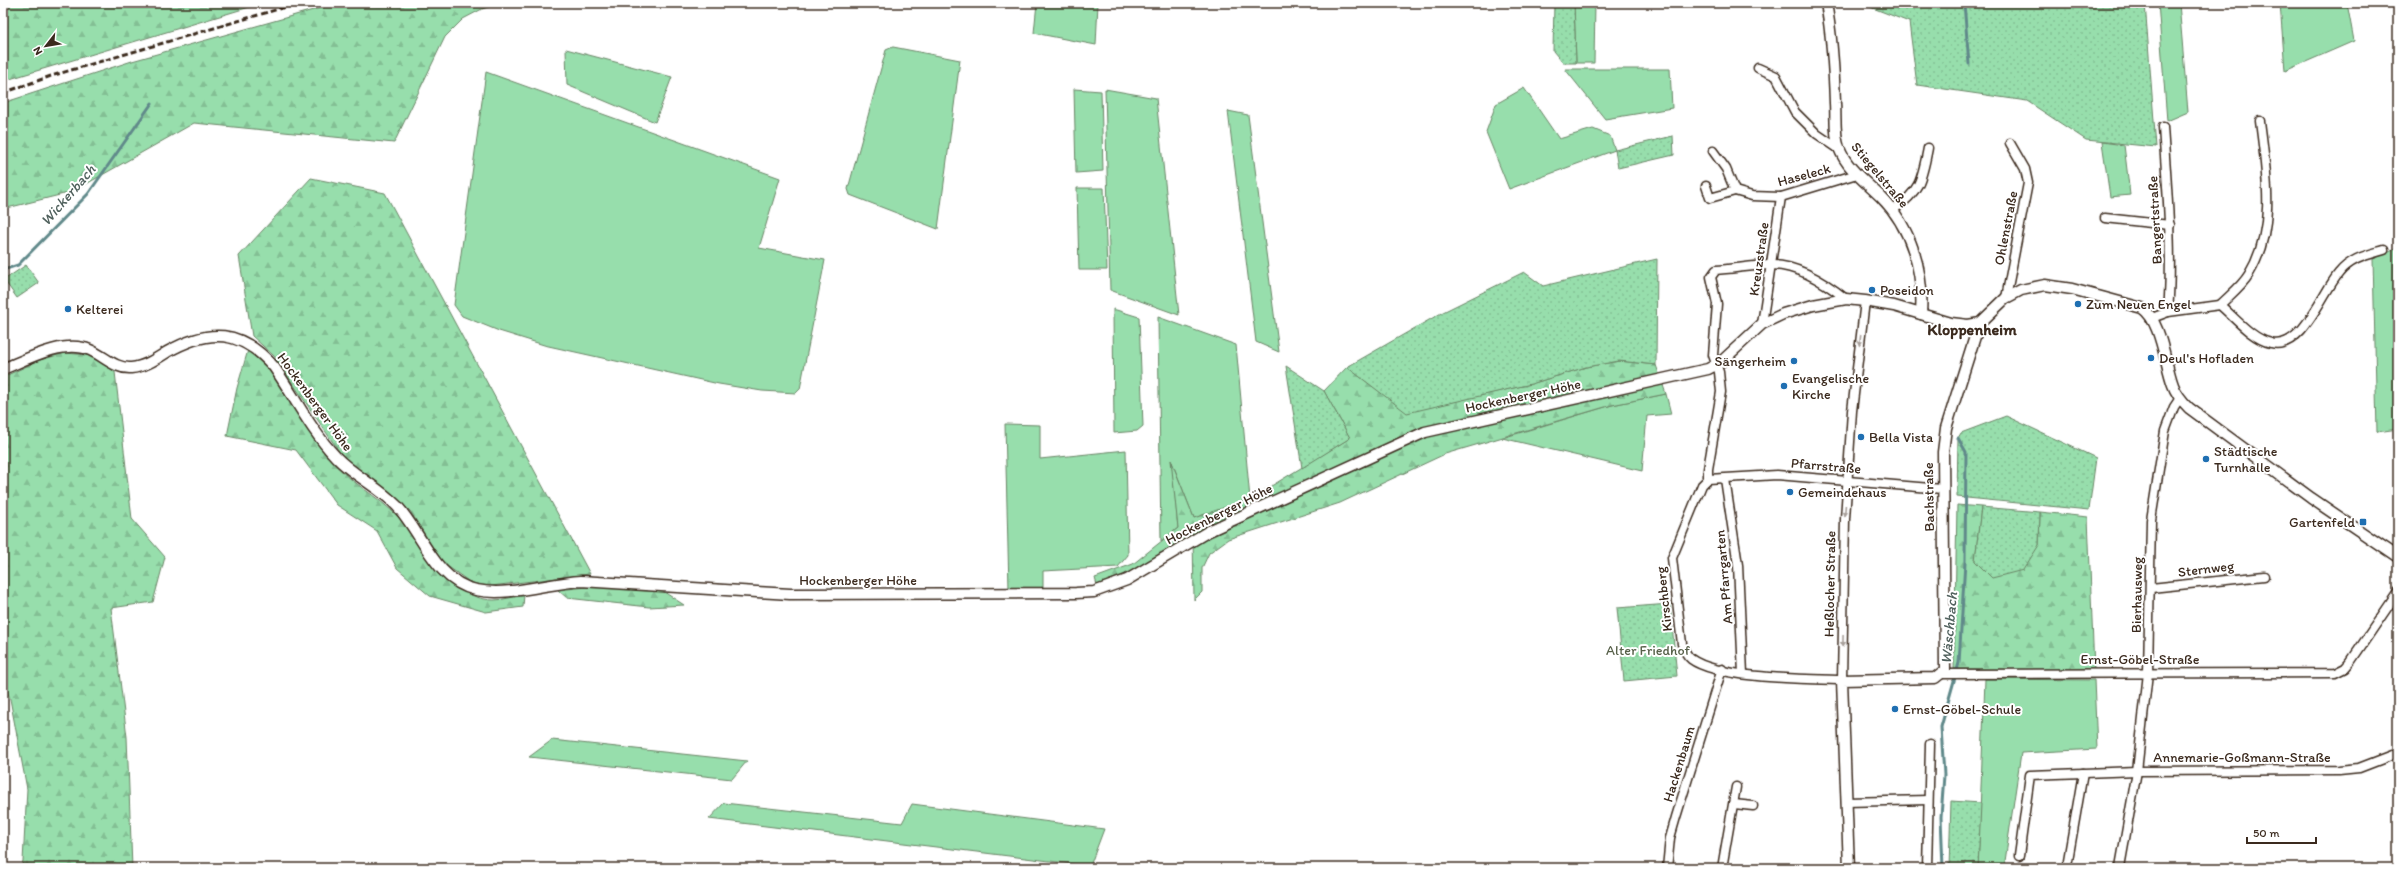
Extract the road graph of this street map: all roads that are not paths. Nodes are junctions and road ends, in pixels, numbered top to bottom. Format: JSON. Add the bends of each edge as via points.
{"nodes":[{"id":1,"x":1826,"y":3,"type":"edge"},
{"id":2,"x":1758,"y":68,"type":"dead end"},
{"id":3,"x":2260,"y":121,"type":"dead end"},
{"id":4,"x":2163,"y":127,"type":"dead end"},
{"id":5,"x":2010,"y":143,"type":"dead end"},
{"id":6,"x":1928,"y":148,"type":"dead end"},
{"id":7,"x":1839,"y":149,"type":"junction"},
{"id":8,"x":1713,"y":151,"type":"dead end"},
{"id":9,"x":1857,"y":174,"type":"junction"},
{"id":10,"x":1706,"y":186,"type":"dead end"},
{"id":11,"x":1735,"y":191,"type":"junction"},
{"id":12,"x":1781,"y":197,"type":"junction"},
{"id":13,"x":1893,"y":210,"type":"junction"},
{"id":14,"x":2105,"y":218,"type":"dead end"},
{"id":15,"x":2170,"y":225,"type":"junction"},
{"id":16,"x":2384,"y":250,"type":"dead end"},
{"id":17,"x":1771,"y":265,"type":"junction"},
{"id":18,"x":2006,"y":298,"type":"junction"},
{"id":19,"x":1846,"y":300,"type":"junction"},
{"id":20,"x":1865,"y":301,"type":"junction"},
{"id":21,"x":2220,"y":305,"type":"junction"},
{"id":22,"x":2168,"y":312,"type":"junction"},
{"id":23,"x":1921,"y":314,"type":"junction"},
{"id":24,"x":2152,"y":318,"type":"junction"},
{"id":25,"x":1762,"y":324,"type":"junction"},
{"id":26,"x":1979,"y":324,"type":"junction"},
{"id":27,"x":1716,"y":366,"type":"junction"},
{"id":28,"x":3,"y":369,"type":"edge"},
{"id":29,"x":2180,"y":398,"type":"junction"},
{"id":30,"x":1708,"y":479,"type":"junction"},
{"id":31,"x":1725,"y":479,"type":"junction"},
{"id":32,"x":1848,"y":481,"type":"junction"},
{"id":33,"x":1942,"y":489,"type":"junction"},
{"id":34,"x":2398,"y":557,"type":"edge"},
{"id":35,"x":2264,"y":576,"type":"dead end"},
{"id":36,"x":2151,"y":588,"type":"junction"},
{"id":37,"x":2398,"y":592,"type":"edge"},
{"id":38,"x":1722,"y":669,"type":"junction"},
{"id":39,"x":2148,"y":673,"type":"junction"},
{"id":40,"x":1743,"y":674,"type":"junction"},
{"id":41,"x":1945,"y":674,"type":"junction"},
{"id":42,"x":1842,"y":680,"type":"junction"},
{"id":43,"x":1930,"y":744,"type":"dead end"},
{"id":44,"x":2398,"y":753,"type":"edge"},
{"id":45,"x":2137,"y":771,"type":"junction"},
{"id":46,"x":2083,"y":773,"type":"junction"},
{"id":47,"x":1736,"y":787,"type":"dead end"},
{"id":48,"x":1928,"y":800,"type":"junction"},
{"id":49,"x":1846,"y":802,"type":"junction"},
{"id":50,"x":1734,"y":804,"type":"junction"},
{"id":51,"x":1753,"y":806,"type":"dead end"},
{"id":52,"x":2019,"y":856,"type":"dead end"},
{"id":53,"x":2068,"y":860,"type":"dead end"},
{"id":54,"x":2120,"y":867,"type":"edge"},
{"id":55,"x":1667,"y":868,"type":"edge"},
{"id":56,"x":1722,"y":868,"type":"edge"},
{"id":57,"x":1849,"y":868,"type":"edge"},
{"id":58,"x":1927,"y":868,"type":"edge"}],
"edges":[{"from":1,"to":7,"type":"street","name":"Stiegelstraße"},
{"from":2,"to":7,"type":"street","via":[[1776,76],[1795,112],[1817,134]]},
{"from":3,"to":21,"type":"street","via":[[2266,173],[2267,217],[2261,246],[2248,276]]},
{"from":4,"to":15,"type":"street","name":"Bangertstraße"},
{"from":5,"to":18,"type":"street","name":"Ohlenstraße","via":[[2024,169],[2028,183]]},
{"from":6,"to":13,"type":"street","via":[[1921,181],[1906,202]]},
{"from":7,"to":9,"type":"street","name":"Stiegelstraße"},
{"from":8,"to":11,"type":"street","via":[[1726,169]]},
{"from":9,"to":12,"type":"street","name":"Haseleck"},
{"from":9,"to":13,"type":"street","name":"Stiegelstraße"},
{"from":10,"to":11,"type":"street","via":[[1710,198]]},
{"from":11,"to":12,"type":"street","name":"Haseleck","via":[[1752,196]]},
{"from":12,"to":17,"type":"street","name":"Kreuzstraße"},
{"from":13,"to":23,"type":"street","name":"Stiegelstraße","via":[[1917,262],[1922,297]]},
{"from":14,"to":15,"type":"street"},
{"from":15,"to":22,"type":"street","name":"Bangertstraße","via":[[2171,280]]},
{"from":16,"to":21,"type":"street","via":[[2357,257],[2339,273],[2303,330],[2288,341],[2271,344],[2256,336]]},
{"from":17,"to":19,"type":"street","via":[[1797,271],[1831,287]]},
{"from":17,"to":25,"type":"street","name":"Kreuzstraße"},
{"from":17,"to":27,"type":"street","name":"Kirschberg","via":[[1716,270],[1713,273],[1711,277],[1717,304],[1713,356]]},
{"from":18,"to":24,"type":"street","via":[[2021,290],[2045,285],[2072,289],[2142,308]]},
{"from":18,"to":26,"type":"street"},
{"from":19,"to":20,"type":"street"},
{"from":19,"to":25,"type":"street","via":[[1828,301],[1798,309]]},
{"from":20,"to":23,"type":"street"},
{"from":20,"to":32,"type":"street","name":"Heßlocher Straße","one_way":true,"via":[[1852,411]]},
{"from":21,"to":22,"type":"street"},
{"from":22,"to":24,"type":"street"},
{"from":23,"to":26,"type":"street","via":[[1951,323]]},
{"from":24,"to":29,"type":"street","via":[[2173,386]]},
{"from":25,"to":27,"type":"street"},
{"from":26,"to":33,"type":"street","name":"Bachstraße","via":[[1946,428]]},
{"from":27,"to":28,"type":"street","name":"Hockenberger Höhe","via":[[1425,432],[1209,531],[1127,580],[1094,592],[893,595],[798,594],[581,581],[491,592],[475,590],[444,570],[432,558],[411,524],[396,506],[334,456],[274,367],[248,344],[228,336],[198,338],[146,364],[128,368],[120,367],[83,348],[62,348]]},
{"from":27,"to":30,"type":"street","name":"Kirschberg","via":[[1720,381],[1720,405]]},
{"from":29,"to":34,"type":"street","via":[[2189,408],[2311,498]]},
{"from":29,"to":36,"type":"street","name":"Bierhausweg","via":[[2165,431],[2151,520]]},
{"from":30,"to":31,"type":"street","name":"Pfarrstraße"},
{"from":30,"to":38,"type":"street","name":"Kirschberg","via":[[1702,485],[1674,550],[1672,567],[1684,651],[1692,660]]},
{"from":31,"to":32,"type":"street","name":"Pfarrstraße","via":[[1777,475]]},
{"from":31,"to":40,"type":"street","name":"Am Pfarrgarten","via":[[1738,565]]},
{"from":32,"to":33,"type":"street","name":"Pfarrstraße"},
{"from":32,"to":42,"type":"street","name":"Heßlocher Straße","one_way":true,"via":[[1843,570]]},
{"from":33,"to":41,"type":"street","name":"Bachstraße"},
{"from":35,"to":36,"type":"street","name":"Sternweg"},
{"from":36,"to":39,"type":"street","name":"Bierhausweg"},
{"from":37,"to":39,"type":"street","name":"Ernst-Göbel-Straße","via":[[2351,661],[2341,671],[2326,674]]},
{"from":38,"to":40,"type":"street","name":"Kirschberg"},
{"from":38,"to":55,"type":"street","name":"Hackenbaum","via":[[1672,831]]},
{"from":39,"to":41,"type":"street","name":"Ernst-Göbel-Straße"},
{"from":39,"to":45,"type":"street","name":"Bierhausweg"},
{"from":40,"to":42,"type":"street","name":"Kirschberg"},
{"from":41,"to":42,"type":"street","name":"Ernst-Göbel-Straße","via":[[1935,678]]},
{"from":42,"to":49,"type":"street","name":"Heßlocher Straße"},
{"from":43,"to":48,"type":"street"},
{"from":44,"to":45,"type":"street","name":"Annemarie-Goßmann-Straße","via":[[2359,768],[2339,770]]},
{"from":45,"to":46,"type":"street","name":"Annemarie-Goßmann-Straße"},
{"from":45,"to":54,"type":"street","name":"Bierhausweg"},
{"from":46,"to":52,"type":"street","name":"Annemarie-Goßmann-Straße","via":[[2030,775]]},
{"from":46,"to":53,"type":"street"},
{"from":47,"to":50,"type":"street"},
{"from":48,"to":49,"type":"street"},
{"from":48,"to":58,"type":"street"},
{"from":49,"to":57,"type":"street","name":"Heßlocher Straße"},
{"from":50,"to":51,"type":"street"},
{"from":50,"to":56,"type":"street"}]}
